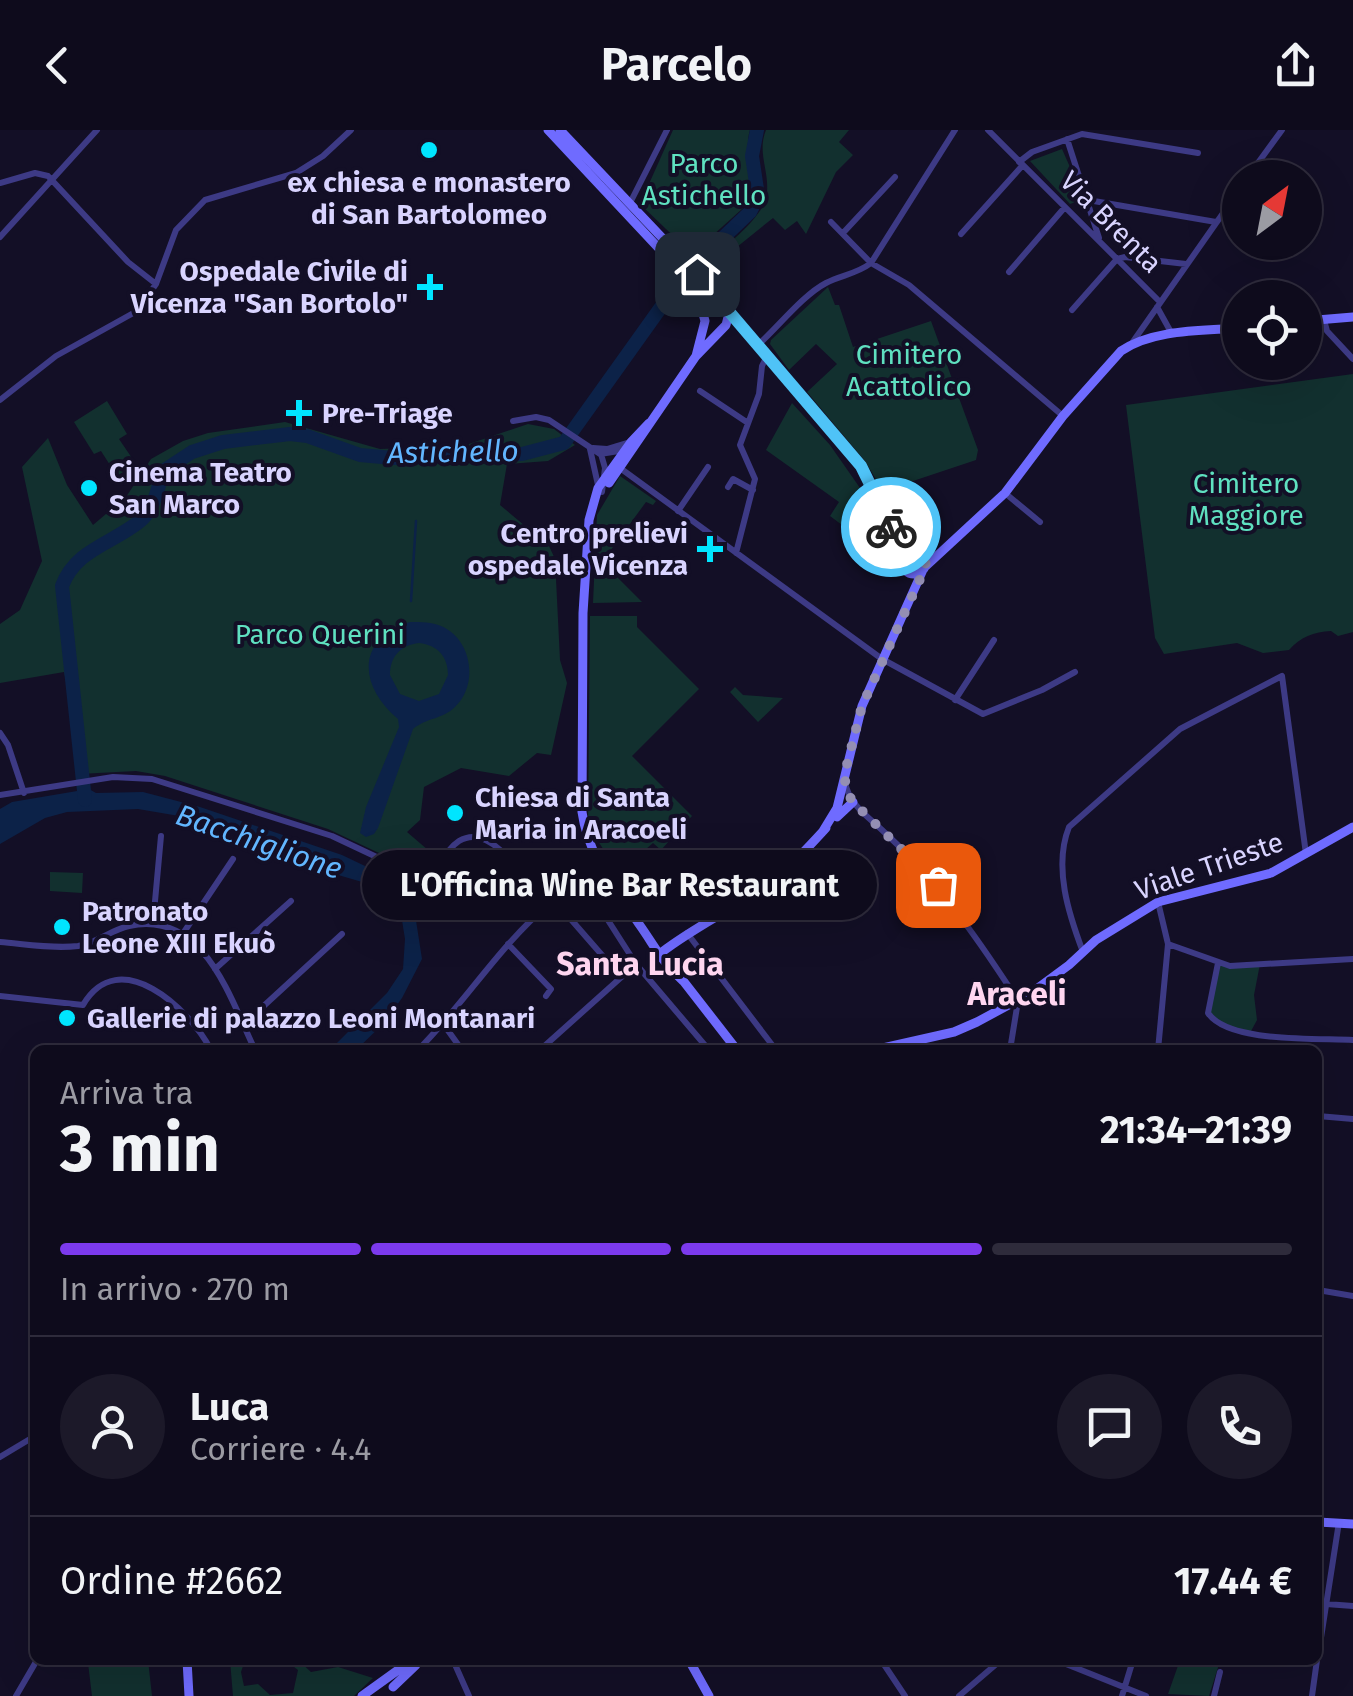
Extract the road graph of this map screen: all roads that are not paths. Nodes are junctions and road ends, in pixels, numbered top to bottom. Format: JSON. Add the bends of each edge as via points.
{"nodes":[{"id":1,"x":96,"y":130,"type":"edge"},
{"id":2,"x":351,"y":130,"type":"edge"},
{"id":3,"x":548,"y":130,"type":"edge"},
{"id":4,"x":560,"y":130,"type":"edge"},
{"id":5,"x":667,"y":130,"type":"edge"},
{"id":6,"x":955,"y":130,"type":"edge"},
{"id":7,"x":988,"y":130,"type":"edge"},
{"id":8,"x":1282,"y":130,"type":"edge"},
{"id":9,"x":1066,"y":138,"type":"junction"},
{"id":10,"x":1198,"y":154,"type":"dead end"},
{"id":11,"x":1260,"y":160,"type":"edge"},
{"id":12,"x":1020,"y":164,"type":"junction"},
{"id":13,"x":895,"y":177,"type":"dead end"},
{"id":14,"x":51,"y":179,"type":"junction"},
{"id":15,"x":0,"y":183,"type":"edge"},
{"id":16,"x":1088,"y":200,"type":"junction"},
{"id":17,"x":630,"y":203,"type":"junction"},
{"id":18,"x":1065,"y":207,"type":"junction"},
{"id":19,"x":1222,"y":214,"type":"edge"},
{"id":20,"x":830,"y":222,"type":"dead end"},
{"id":21,"x":1216,"y":222,"type":"junction"},
{"id":22,"x":843,"y":232,"type":"junction"},
{"id":23,"x":961,"y":234,"type":"dead end"},
{"id":24,"x":0,"y":237,"type":"edge"},
{"id":25,"x":1099,"y":239,"type":"junction"},
{"id":26,"x":1117,"y":259,"type":"junction"},
{"id":27,"x":680,"y":263,"type":"junction"},
{"id":28,"x":871,"y":263,"type":"junction"},
{"id":29,"x":1186,"y":264,"type":"junction"},
{"id":30,"x":1009,"y":272,"type":"dead end"},
{"id":31,"x":694,"y":278,"type":"junction"},
{"id":32,"x":156,"y":284,"type":"junction"},
{"id":33,"x":1159,"y":305,"type":"junction"},
{"id":34,"x":726,"y":308,"type":"junction"},
{"id":35,"x":1072,"y":310,"type":"dead end"},
{"id":36,"x":1353,"y":317,"type":"edge"},
{"id":37,"x":704,"y":318,"type":"junction"},
{"id":38,"x":1324,"y":320,"type":"joint"},
{"id":39,"x":724,"y":326,"type":"junction"},
{"id":40,"x":1222,"y":330,"type":"edge"},
{"id":41,"x":1172,"y":334,"type":"junction"},
{"id":42,"x":754,"y":342,"type":"junction"},
{"id":43,"x":1132,"y":343,"type":"junction"},
{"id":44,"x":696,"y":356,"type":"junction"},
{"id":45,"x":767,"y":356,"type":"junction"},
{"id":46,"x":1353,"y":359,"type":"edge"},
{"id":47,"x":700,"y":391,"type":"dead end"},
{"id":48,"x":0,"y":400,"type":"edge"},
{"id":49,"x":1064,"y":416,"type":"junction"},
{"id":50,"x":513,"y":421,"type":"dead end"},
{"id":51,"x":748,"y":423,"type":"junction"},
{"id":52,"x":632,"y":444,"type":"junction"},
{"id":53,"x":589,"y":448,"type":"junction"},
{"id":54,"x":600,"y":454,"type":"junction"},
{"id":55,"x":708,"y":467,"type":"dead end"},
{"id":56,"x":620,"y":468,"type":"junction"},
{"id":57,"x":606,"y":477,"type":"junction"},
{"id":58,"x":728,"y":488,"type":"dead end"},
{"id":59,"x":600,"y":490,"type":"junction"},
{"id":60,"x":752,"y":490,"type":"junction"},
{"id":61,"x":1006,"y":493,"type":"junction"},
{"id":62,"x":678,"y":511,"type":"junction"},
{"id":63,"x":1040,"y":522,"type":"dead end"},
{"id":64,"x":894,"y":534,"type":"junction"},
{"id":65,"x":940,"y":550,"type":"junction"},
{"id":66,"x":917,"y":551,"type":"junction"},
{"id":67,"x":736,"y":553,"type":"junction"},
{"id":68,"x":902,"y":560,"type":"junction"},
{"id":69,"x":924,"y":569,"type":"junction"},
{"id":70,"x":906,"y":572,"type":"junction"},
{"id":71,"x":908,"y":600,"type":"junction"},
{"id":72,"x":994,"y":640,"type":"dead end"},
{"id":73,"x":882,"y":659,"type":"junction"},
{"id":74,"x":1075,"y":672,"type":"dead end"},
{"id":75,"x":955,"y":700,"type":"junction"},
{"id":76,"x":0,"y":733,"type":"edge"},
{"id":77,"x":24,"y":793,"type":"junction"},
{"id":78,"x":0,"y":795,"type":"edge"},
{"id":79,"x":847,"y":800,"type":"junction"},
{"id":80,"x":1353,"y":827,"type":"edge"},
{"id":81,"x":161,"y":836,"type":"dead end"},
{"id":82,"x":1306,"y":855,"type":"junction"},
{"id":83,"x":233,"y":860,"type":"dead end"},
{"id":84,"x":433,"y":874,"type":"dead end"},
{"id":85,"x":527,"y":889,"type":"junction"},
{"id":86,"x":291,"y":901,"type":"dead end"},
{"id":87,"x":1158,"y":902,"type":"junction"},
{"id":88,"x":550,"y":904,"type":"junction"},
{"id":89,"x":562,"y":908,"type":"junction"},
{"id":90,"x":153,"y":923,"type":"junction"},
{"id":91,"x":184,"y":932,"type":"junction"},
{"id":92,"x":686,"y":932,"type":"junction"},
{"id":93,"x":646,"y":933,"type":"junction"},
{"id":94,"x":342,"y":934,"type":"dead end"},
{"id":95,"x":0,"y":942,"type":"edge"},
{"id":96,"x":508,"y":944,"type":"junction"},
{"id":97,"x":1168,"y":944,"type":"junction"},
{"id":98,"x":662,"y":952,"type":"junction"},
{"id":99,"x":1083,"y":952,"type":"junction"},
{"id":100,"x":1353,"y":959,"type":"edge"},
{"id":101,"x":1218,"y":963,"type":"junction"},
{"id":102,"x":636,"y":964,"type":"junction"},
{"id":103,"x":215,"y":969,"type":"junction"},
{"id":104,"x":615,"y":970,"type":"dead end"},
{"id":105,"x":683,"y":980,"type":"junction"},
{"id":106,"x":0,"y":996,"type":"edge"},
{"id":107,"x":546,"y":996,"type":"dead end"},
{"id":108,"x":1018,"y":1001,"type":"junction"},
{"id":109,"x":243,"y":1025,"type":"junction"},
{"id":110,"x":444,"y":1025,"type":"junction"},
{"id":111,"x":1353,"y":1040,"type":"edge"},
{"id":112,"x":207,"y":1045,"type":"edge"},
{"id":113,"x":252,"y":1045,"type":"edge"},
{"id":114,"x":423,"y":1045,"type":"edge"},
{"id":115,"x":458,"y":1045,"type":"edge"},
{"id":116,"x":546,"y":1045,"type":"edge"},
{"id":117,"x":705,"y":1045,"type":"edge"},
{"id":118,"x":734,"y":1045,"type":"edge"},
{"id":119,"x":772,"y":1045,"type":"edge"},
{"id":120,"x":896,"y":1045,"type":"edge"},
{"id":121,"x":1011,"y":1045,"type":"edge"},
{"id":122,"x":1158,"y":1045,"type":"edge"},
{"id":123,"x":1322,"y":1116,"type":"edge"},
{"id":124,"x":1353,"y":1119,"type":"edge"},
{"id":125,"x":1322,"y":1291,"type":"edge"},
{"id":126,"x":1353,"y":1296,"type":"edge"},
{"id":127,"x":30,"y":1439,"type":"edge"},
{"id":128,"x":0,"y":1457,"type":"edge"},
{"id":129,"x":1322,"y":1522,"type":"edge"},
{"id":130,"x":1339,"y":1522,"type":"junction"},
{"id":131,"x":1353,"y":1524,"type":"edge"},
{"id":132,"x":1326,"y":1604,"type":"junction"},
{"id":133,"x":1353,"y":1606,"type":"edge"},
{"id":134,"x":1322,"y":1628,"type":"edge"},
{"id":135,"x":34,"y":1665,"type":"edge"},
{"id":136,"x":187,"y":1665,"type":"edge"},
{"id":137,"x":392,"y":1665,"type":"edge"},
{"id":138,"x":405,"y":1665,"type":"edge"},
{"id":139,"x":418,"y":1665,"type":"edge"},
{"id":140,"x":455,"y":1665,"type":"edge"},
{"id":141,"x":692,"y":1665,"type":"edge"},
{"id":142,"x":884,"y":1665,"type":"edge"},
{"id":143,"x":996,"y":1665,"type":"edge"},
{"id":144,"x":1066,"y":1665,"type":"edge"},
{"id":145,"x":1131,"y":1665,"type":"edge"},
{"id":146,"x":1316,"y":1665,"type":"edge"},
{"id":147,"x":393,"y":1672,"type":"junction"},
{"id":148,"x":1220,"y":1672,"type":"dead end"},
{"id":149,"x":391,"y":1692,"type":"edge"},
{"id":150,"x":1123,"y":1692,"type":"edge"},
{"id":151,"x":16,"y":1696,"type":"edge"},
{"id":152,"x":189,"y":1696,"type":"edge"},
{"id":153,"x":362,"y":1696,"type":"edge"},
{"id":154,"x":469,"y":1696,"type":"edge"},
{"id":155,"x":709,"y":1696,"type":"edge"},
{"id":156,"x":905,"y":1696,"type":"edge"},
{"id":157,"x":959,"y":1696,"type":"edge"},
{"id":158,"x":1146,"y":1696,"type":"edge"},
{"id":159,"x":1214,"y":1696,"type":"edge"},
{"id":160,"x":1312,"y":1696,"type":"edge"}],
"edges":[{"from":1,"to":14,"type":"street"},
{"from":2,"to":32,"type":"street","via":[[296,173],[205,200],[176,230]]},
{"from":3,"to":27,"type":"main road"},
{"from":4,"to":17,"type":"main road"},
{"from":5,"to":17,"type":"street"},
{"from":6,"to":28,"type":"street"},
{"from":7,"to":12,"type":"street","name":"Via Brenta"},
{"from":8,"to":11,"type":"street"},
{"from":9,"to":10,"type":"street","via":[[1082,134]]},
{"from":9,"to":12,"type":"street"},
{"from":9,"to":16,"type":"street"},
{"from":12,"to":18,"type":"street","name":"Via Brenta"},
{"from":12,"to":23,"type":"street"},
{"from":13,"to":22,"type":"street"},
{"from":14,"to":15,"type":"street","via":[[35,172]]},
{"from":14,"to":24,"type":"street"},
{"from":14,"to":32,"type":"street"},
{"from":16,"to":21,"type":"street"},
{"from":16,"to":25,"type":"street"},
{"from":17,"to":27,"type":"main road"},
{"from":18,"to":25,"type":"street","name":"Via Brenta"},
{"from":18,"to":30,"type":"street"},
{"from":19,"to":21,"type":"street"},
{"from":20,"to":22,"type":"street"},
{"from":21,"to":29,"type":"street"},
{"from":22,"to":28,"type":"street"},
{"from":25,"to":26,"type":"street","name":"Via Brenta"},
{"from":26,"to":29,"type":"street"},
{"from":26,"to":33,"type":"street","name":"Via Brenta"},
{"from":26,"to":35,"type":"street"},
{"from":27,"to":31,"type":"main road"},
{"from":28,"to":42,"type":"street","via":[[815,290]]},
{"from":28,"to":49,"type":"street","via":[[909,286]]},
{"from":29,"to":33,"type":"street"},
{"from":31,"to":34,"type":"main road"},
{"from":31,"to":37,"type":"main road"},
{"from":32,"to":48,"type":"street","via":[[137,311],[56,356]]},
{"from":33,"to":41,"type":"street","name":"Via Brenta"},
{"from":33,"to":43,"type":"street"},
{"from":34,"to":37,"type":"main road","via":[[712,304]]},
{"from":34,"to":39,"type":"main road"},
{"from":34,"to":42,"type":"main road"},
{"from":36,"to":38,"type":"main road"},
{"from":37,"to":39,"type":"main road","via":[[713,328]]},
{"from":37,"to":44,"type":"main road"},
{"from":38,"to":46,"type":"street","via":[[1326,332]]},
{"from":39,"to":42,"type":"main road"},
{"from":39,"to":44,"type":"main road"},
{"from":40,"to":41,"type":"main road"},
{"from":41,"to":43,"type":"main road"},
{"from":42,"to":45,"type":"main road"},
{"from":43,"to":49,"type":"main road"},
{"from":44,"to":52,"type":"main road"},
{"from":45,"to":51,"type":"street"},
{"from":45,"to":64,"type":"main road","via":[[861,466]]},
{"from":47,"to":51,"type":"street"},
{"from":49,"to":61,"type":"main road"},
{"from":50,"to":53,"type":"street","via":[[536,417]]},
{"from":51,"to":60,"type":"street","via":[[740,445],[754,474]]},
{"from":52,"to":53,"type":"street"},
{"from":52,"to":54,"type":"street"},
{"from":52,"to":56,"type":"main road"},
{"from":52,"to":57,"type":"main road"},
{"from":53,"to":54,"type":"street"},
{"from":53,"to":59,"type":"street"},
{"from":54,"to":57,"type":"street"},
{"from":55,"to":62,"type":"street"},
{"from":56,"to":59,"type":"main road"},
{"from":56,"to":62,"type":"street"},
{"from":57,"to":59,"type":"main road"},
{"from":58,"to":60,"type":"street","via":[[733,479]]},
{"from":59,"to":93,"type":"main road","via":[[584,564],[582,812],[599,865]]},
{"from":60,"to":67,"type":"street"},
{"from":61,"to":63,"type":"street"},
{"from":61,"to":65,"type":"main road"},
{"from":62,"to":67,"type":"street"},
{"from":64,"to":66,"type":"main road"},
{"from":64,"to":68,"type":"main road"},
{"from":65,"to":66,"type":"main road"},
{"from":65,"to":69,"type":"main road"},
{"from":66,"to":68,"type":"main road"},
{"from":66,"to":69,"type":"main road"},
{"from":67,"to":73,"type":"street"},
{"from":68,"to":70,"type":"main road"},
{"from":69,"to":70,"type":"main road"},
{"from":69,"to":71,"type":"main road"},
{"from":70,"to":71,"type":"main road"},
{"from":71,"to":73,"type":"main road"},
{"from":72,"to":75,"type":"street"},
{"from":73,"to":75,"type":"street"},
{"from":73,"to":79,"type":"main road","via":[[844,776]]},
{"from":74,"to":75,"type":"street","via":[[983,714]]},
{"from":76,"to":77,"type":"street"},
{"from":77,"to":78,"type":"street"},
{"from":77,"to":85,"type":"street","via":[[134,776],[334,837],[419,877],[511,882]]},
{"from":79,"to":92,"type":"main road","via":[[780,875]]},
{"from":79,"to":108,"type":"street","via":[[938,885]]},
{"from":80,"to":82,"type":"main road","name":"Viale Trieste"},
{"from":81,"to":90,"type":"street"},
{"from":82,"to":87,"type":"main road","name":"Viale Trieste","via":[[1271,874]]},
{"from":82,"to":99,"type":"street","via":[[1282,676],[1180,728],[1069,828],[1065,903]]},
{"from":83,"to":91,"type":"street"},
{"from":84,"to":85,"type":"street","via":[[460,840],[472,837],[508,858]]},
{"from":85,"to":88,"type":"street"},
{"from":86,"to":103,"type":"street"},
{"from":87,"to":97,"type":"street"},
{"from":87,"to":99,"type":"main road","name":"Viale Trieste"},
{"from":88,"to":89,"type":"street"},
{"from":88,"to":96,"type":"street"},
{"from":89,"to":102,"type":"street","via":[[581,901],[600,910]]},
{"from":89,"to":104,"type":"street"},
{"from":90,"to":91,"type":"street"},
{"from":90,"to":95,"type":"street","via":[[125,926],[84,945]]},
{"from":91,"to":103,"type":"street"},
{"from":92,"to":98,"type":"main road"},
{"from":92,"to":119,"type":"street"},
{"from":93,"to":98,"type":"main road"},
{"from":93,"to":105,"type":"main road"},
{"from":94,"to":109,"type":"street"},
{"from":96,"to":107,"type":"street","via":[[552,989]]},
{"from":96,"to":110,"type":"street"},
{"from":97,"to":101,"type":"street"},
{"from":97,"to":122,"type":"street"},
{"from":98,"to":105,"type":"main road"},
{"from":99,"to":108,"type":"main road","name":"Viale Trieste"},
{"from":100,"to":101,"type":"street"},
{"from":101,"to":111,"type":"street","via":[[1208,1012],[1215,1023],[1254,1034]]},
{"from":102,"to":116,"type":"street"},
{"from":102,"to":117,"type":"street"},
{"from":103,"to":109,"type":"street"},
{"from":105,"to":118,"type":"main road"},
{"from":106,"to":112,"type":"street","via":[[83,1005],[92,991],[115,980],[144,982]]},
{"from":108,"to":120,"type":"main road","name":"Viale Trieste","via":[[954,1032]]},
{"from":108,"to":121,"type":"street"},
{"from":109,"to":113,"type":"street"},
{"from":110,"to":114,"type":"street"},
{"from":110,"to":115,"type":"street"},
{"from":123,"to":124,"type":"street"},
{"from":125,"to":126,"type":"street"},
{"from":127,"to":128,"type":"street"},
{"from":129,"to":130,"type":"main road"},
{"from":130,"to":131,"type":"main road"},
{"from":130,"to":132,"type":"street"},
{"from":132,"to":133,"type":"street"},
{"from":132,"to":134,"type":"street"},
{"from":135,"to":151,"type":"street"},
{"from":136,"to":152,"type":"main road"},
{"from":137,"to":147,"type":"street"},
{"from":138,"to":147,"type":"main road"},
{"from":139,"to":149,"type":"main road"},
{"from":140,"to":154,"type":"street"},
{"from":141,"to":155,"type":"main road"},
{"from":142,"to":156,"type":"street"},
{"from":143,"to":157,"type":"street"},
{"from":144,"to":150,"type":"street"},
{"from":145,"to":150,"type":"street"},
{"from":146,"to":160,"type":"street"},
{"from":147,"to":149,"type":"main road"},
{"from":147,"to":153,"type":"main road"},
{"from":148,"to":159,"type":"street"},
{"from":150,"to":158,"type":"street"}]}
